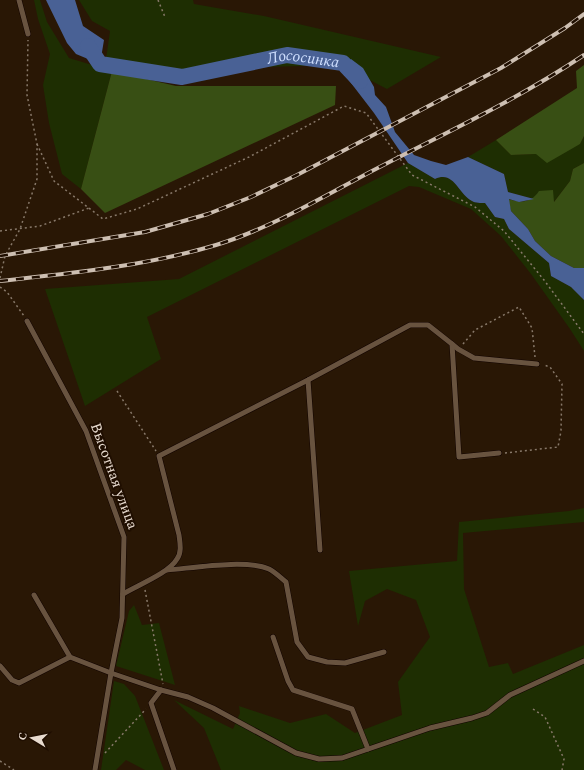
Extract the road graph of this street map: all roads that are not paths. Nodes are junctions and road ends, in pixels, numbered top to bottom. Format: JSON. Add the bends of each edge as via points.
{"nodes":[{"id":1,"x":19,"y":0,"type":"edge"},
{"id":2,"x":28,"y":34,"type":"road end"},
{"id":3,"x":27,"y":321,"type":"road end"},
{"id":4,"x":452,"y":344,"type":"junction"},
{"id":5,"x":537,"y":364,"type":"road end"},
{"id":6,"x":308,"y":380,"type":"junction"},
{"id":7,"x":499,"y":453,"type":"road end"},
{"id":8,"x":320,"y":550,"type":"dead end"},
{"id":9,"x":167,"y":570,"type":"junction"},
{"id":10,"x":123,"y":594,"type":"junction"},
{"id":11,"x":34,"y":595,"type":"dead end"},
{"id":12,"x":273,"y":637,"type":"dead end"},
{"id":13,"x":384,"y":652,"type":"dead end"},
{"id":14,"x":70,"y":657,"type":"junction"},
{"id":15,"x":584,"y":661,"type":"edge"},
{"id":16,"x":0,"y":666,"type":"edge"},
{"id":17,"x":110,"y":673,"type":"junction"},
{"id":18,"x":161,"y":690,"type":"junction"},
{"id":19,"x":368,"y":749,"type":"junction"},
{"id":20,"x":94,"y":770,"type":"edge"},
{"id":21,"x":174,"y":770,"type":"edge"}],
"edges":[{"from":1,"to":2,"type":"lane"},
{"from":3,"to":10,"type":"lane","name":"Высотная улица","via":[[86,431],[117,516],[124,538]]},
{"from":4,"to":5,"type":"lane","via":[[474,358]]},
{"from":4,"to":6,"type":"lane","via":[[428,325],[410,325]]},
{"from":4,"to":7,"type":"lane","via":[[459,457]]},
{"from":6,"to":8,"type":"lane"},
{"from":6,"to":9,"type":"lane","via":[[159,456],[181,546],[178,558]]},
{"from":9,"to":10,"type":"lane"},
{"from":9,"to":13,"type":"lane","via":[[254,565],[270,570],[286,582],[297,642],[308,657],[326,662],[345,663]]},
{"from":10,"to":17,"type":"lane","name":"Высотная улица","via":[[122,618]]},
{"from":11,"to":14,"type":"lane"},
{"from":12,"to":19,"type":"lane","via":[[292,690],[352,709]]},
{"from":14,"to":16,"type":"lane","via":[[19,683],[12,680]]},
{"from":14,"to":17,"type":"lane"},
{"from":15,"to":19,"type":"lane","via":[[510,695],[487,713],[430,728]]},
{"from":17,"to":18,"type":"lane"},
{"from":17,"to":20,"type":"lane","name":"Высотная улица"},
{"from":18,"to":19,"type":"lane","via":[[188,697],[213,708],[296,753],[319,759],[342,758]]},
{"from":18,"to":21,"type":"lane","via":[[151,703]]}]}
